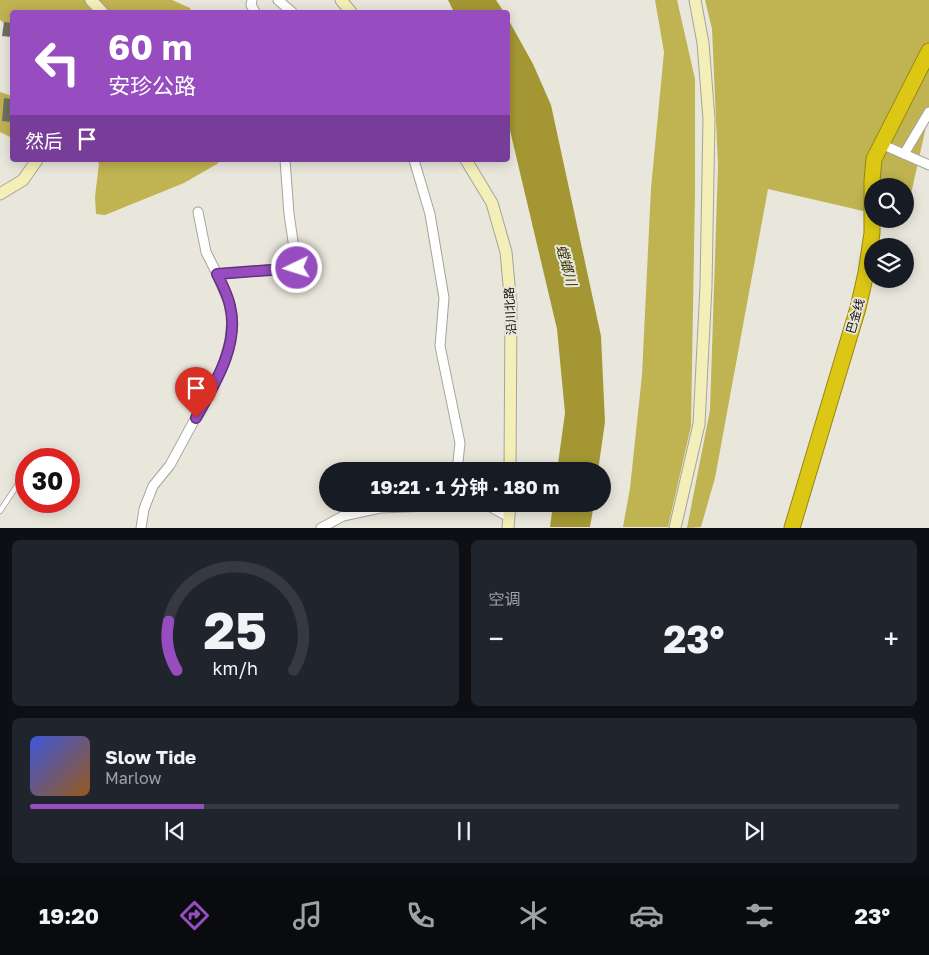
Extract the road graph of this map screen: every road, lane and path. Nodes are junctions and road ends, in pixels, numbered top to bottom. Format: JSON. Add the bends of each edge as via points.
{"nodes":[{"id":1,"x":91,"y":0,"type":"edge"},
{"id":2,"x":278,"y":0,"type":"edge"},
{"id":3,"x":695,"y":0,"type":"edge"},
{"id":4,"x":100,"y":10,"type":"edge"},
{"id":5,"x":290,"y":10,"type":"edge"},
{"id":6,"x":929,"y":51,"type":"edge"},
{"id":7,"x":929,"y":112,"type":"edge"},
{"id":8,"x":881,"y":144,"type":"junction"},
{"id":9,"x":904,"y":154,"type":"junction"},
{"id":10,"x":36,"y":162,"type":"edge"},
{"id":11,"x":285,"y":162,"type":"edge"},
{"id":12,"x":415,"y":162,"type":"edge"},
{"id":13,"x":467,"y":162,"type":"edge"},
{"id":14,"x":929,"y":165,"type":"edge"},
{"id":15,"x":0,"y":194,"type":"edge"},
{"id":16,"x":198,"y":212,"type":"dead end"},
{"id":17,"x":217,"y":274,"type":"junction"},
{"id":18,"x":458,"y":462,"type":"edge"},
{"id":19,"x":510,"y":462,"type":"edge"},
{"id":20,"x":15,"y":489,"type":"edge"},
{"id":21,"x":0,"y":511,"type":"edge"},
{"id":22,"x":362,"y":512,"type":"edge"},
{"id":23,"x":495,"y":512,"type":"edge"},
{"id":24,"x":509,"y":522,"type":"edge"},
{"id":25,"x":141,"y":528,"type":"edge"},
{"id":26,"x":321,"y":528,"type":"edge"},
{"id":27,"x":675,"y":528,"type":"edge"},
{"id":28,"x":792,"y":528,"type":"edge"}],
"edges":[{"from":1,"to":4,"type":"main road"},
{"from":2,"to":5,"type":"street"},
{"from":3,"to":27,"type":"main road","via":[[703,43],[709,119],[706,286],[699,424]]},
{"from":6,"to":8,"type":"highway","name":"巴金线"},
{"from":7,"to":9,"type":"street"},
{"from":8,"to":9,"type":"street"},
{"from":8,"to":28,"type":"highway","name":"巴金线","via":[[874,159],[872,233],[858,308]]},
{"from":9,"to":14,"type":"street"},
{"from":10,"to":15,"type":"main road","via":[[23,180]]},
{"from":11,"to":17,"type":"street","via":[[297,268]]},
{"from":12,"to":18,"type":"street","via":[[430,214],[444,298],[440,346],[460,443]]},
{"from":13,"to":19,"type":"main road","name":"沿川北路","via":[[492,203],[506,252],[511,306]]},
{"from":16,"to":17,"type":"street","via":[[206,252]]},
{"from":17,"to":25,"type":"street","via":[[230,305],[230,342],[221,371],[170,465],[153,486]]},
{"from":20,"to":21,"type":"lane"},
{"from":22,"to":26,"type":"street","via":[[343,516]]},
{"from":23,"to":24,"type":"street"}]}
